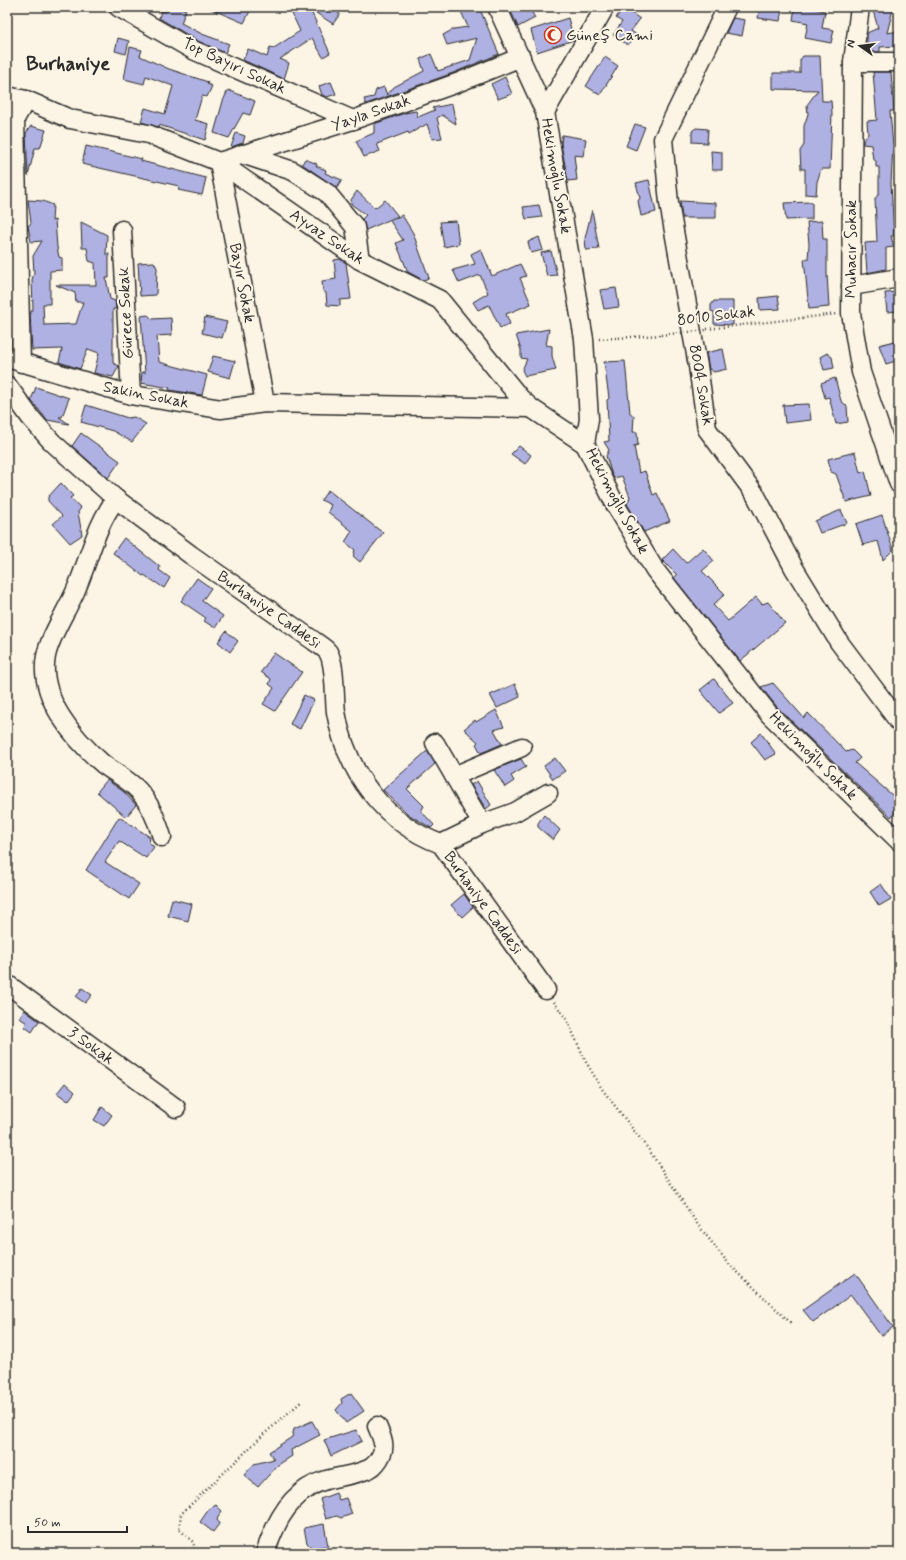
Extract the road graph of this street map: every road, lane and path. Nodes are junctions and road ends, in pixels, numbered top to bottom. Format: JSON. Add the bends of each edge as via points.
{"nodes":[{"id":1,"x":118,"y":7,"type":"edge"},
{"id":2,"x":497,"y":7,"type":"edge"},
{"id":3,"x":605,"y":7,"type":"edge"},
{"id":4,"x":727,"y":7,"type":"edge"},
{"id":5,"x":860,"y":7,"type":"edge"},
{"id":6,"x":521,"y":57,"type":"junction"},
{"id":7,"x":853,"y":62,"type":"junction"},
{"id":8,"x":899,"y":62,"type":"edge"},
{"id":9,"x":7,"y":96,"type":"edge"},
{"id":10,"x":26,"y":100,"type":"junction"},
{"id":11,"x":545,"y":112,"type":"junction"},
{"id":12,"x":353,"y":120,"type":"junction"},
{"id":13,"x":242,"y":154,"type":"junction"},
{"id":14,"x":219,"y":162,"type":"junction"},
{"id":15,"x":122,"y":230,"type":"dead end"},
{"id":16,"x":360,"y":260,"type":"junction"},
{"id":17,"x":899,"y":278,"type":"edge"},
{"id":18,"x":851,"y":286,"type":"junction"},
{"id":19,"x":851,"y":312,"type":"junction"},
{"id":20,"x":584,"y":339,"type":"junction"},
{"id":21,"x":14,"y":360,"type":"edge"},
{"id":22,"x":7,"y":385,"type":"edge"},
{"id":23,"x":131,"y":396,"type":"junction"},
{"id":24,"x":265,"y":403,"type":"junction"},
{"id":25,"x":531,"y":408,"type":"junction"},
{"id":26,"x":585,"y":444,"type":"junction"},
{"id":27,"x":894,"y":455,"type":"edge"},
{"id":28,"x":899,"y":484,"type":"edge"},
{"id":29,"x":116,"y":498,"type":"junction"},
{"id":30,"x":899,"y":722,"type":"edge"},
{"id":31,"x":435,"y":743,"type":"dead end"},
{"id":32,"x":522,"y":747,"type":"dead end"},
{"id":33,"x":454,"y":776,"type":"junction"},
{"id":34,"x":548,"y":794,"type":"dead end"},
{"id":35,"x":482,"y":824,"type":"junction"},
{"id":36,"x":162,"y":837,"type":"dead end"},
{"id":37,"x":899,"y":841,"type":"edge"},
{"id":38,"x":441,"y":844,"type":"junction"},
{"id":39,"x":7,"y":984,"type":"edge"},
{"id":40,"x":546,"y":990,"type":"joint"},
{"id":41,"x":176,"y":1108,"type":"dead end"},
{"id":42,"x":792,"y":1324,"type":"dead end"},
{"id":43,"x":301,"y":1402,"type":"dead end"},
{"id":44,"x":377,"y":1426,"type":"dead end"},
{"id":45,"x":196,"y":1553,"type":"edge"},
{"id":46,"x":265,"y":1553,"type":"edge"}],
"edges":[{"from":1,"to":12,"type":"street","name":"Top Bayırı Sokak","via":[[193,50]]},
{"from":2,"to":6,"type":"street","name":"Hekimoğlu Sokak"},
{"from":3,"to":11,"type":"street"},
{"from":4,"to":30,"type":"street","name":"8004 Sokak","via":[[663,139],[669,203],[707,429],[755,494],[794,568],[839,642]]},
{"from":5,"to":7,"type":"street","name":"Muhacır Sokak"},
{"from":6,"to":11,"type":"street","name":"Hekimoğlu Sokak"},
{"from":6,"to":12,"type":"street","name":"Yayla Sokak"},
{"from":7,"to":8,"type":"street"},
{"from":7,"to":18,"type":"street","name":"Muhacır Sokak"},
{"from":9,"to":10,"type":"street","name":"Ayvaz Sokak"},
{"from":10,"to":14,"type":"street","name":"Ayvaz Sokak","via":[[70,119],[148,134]]},
{"from":10,"to":21,"type":"street","via":[[15,120]]},
{"from":11,"to":20,"type":"street","name":"Hekimoğlu Sokak"},
{"from":12,"to":13,"type":"street","name":"Yayla Sokak"},
{"from":13,"to":14,"type":"street","name":"Yayla Sokak"},
{"from":13,"to":16,"type":"street","via":[[293,171],[327,193],[354,227]]},
{"from":14,"to":16,"type":"street","name":"Ayvaz Sokak"},
{"from":14,"to":24,"type":"street","name":"Bayır Sokak"},
{"from":15,"to":23,"type":"street","name":"Gürece Sokak"},
{"from":16,"to":25,"type":"street","name":"Ayvaz Sokak","via":[[440,300]]},
{"from":17,"to":18,"type":"street"},
{"from":18,"to":19,"type":"street","name":"Muhacır Sokak"},
{"from":19,"to":20,"type":"path","name":"8010 Sokak","bridge":true,"via":[[661,335]]},
{"from":19,"to":27,"type":"street","name":"Muhacır Sokak","via":[[861,372]]},
{"from":20,"to":26,"type":"street","name":"Hekimoğlu Sokak","via":[[589,419]]},
{"from":21,"to":23,"type":"street","name":"Sakin Sokak"},
{"from":22,"to":29,"type":"street","name":"Burhaniye Caddesi","via":[[52,442]]},
{"from":23,"to":24,"type":"street","name":"Sakin Sokak","via":[[221,409]]},
{"from":24,"to":25,"type":"street","name":"Sakin Sokak"},
{"from":25,"to":26,"type":"street","name":"Ayvaz Sokak"},
{"from":26,"to":37,"type":"street","name":"Hekimoğlu Sokak","via":[[616,506],[655,570],[769,714]]},
{"from":27,"to":28,"type":"street","name":"Muhacır Sokak"},
{"from":29,"to":36,"type":"street","via":[[106,512],[78,585],[48,647],[45,663],[48,688],[62,719],[90,752],[139,791],[154,812]]},
{"from":29,"to":38,"type":"street","name":"Burhaniye Caddesi","via":[[191,555],[328,652],[334,673],[336,713],[347,752],[368,791],[390,815],[423,837]]},
{"from":31,"to":33,"type":"street"},
{"from":32,"to":33,"type":"street"},
{"from":33,"to":35,"type":"street"},
{"from":34,"to":35,"type":"street","via":[[515,812]]},
{"from":35,"to":38,"type":"street"},
{"from":38,"to":40,"type":"street","name":"Burhaniye Caddesi"},
{"from":39,"to":41,"type":"street","name":"3 Sokak"},
{"from":40,"to":42,"type":"path","via":[[567,1020],[586,1062],[602,1089],[649,1150],[698,1225],[730,1264]]},
{"from":43,"to":45,"type":"path","via":[[181,1514],[179,1529],[193,1542]]},
{"from":44,"to":46,"type":"street","via":[[383,1444],[381,1455],[375,1464],[367,1470],[316,1483],[300,1494],[280,1516]]}]}
